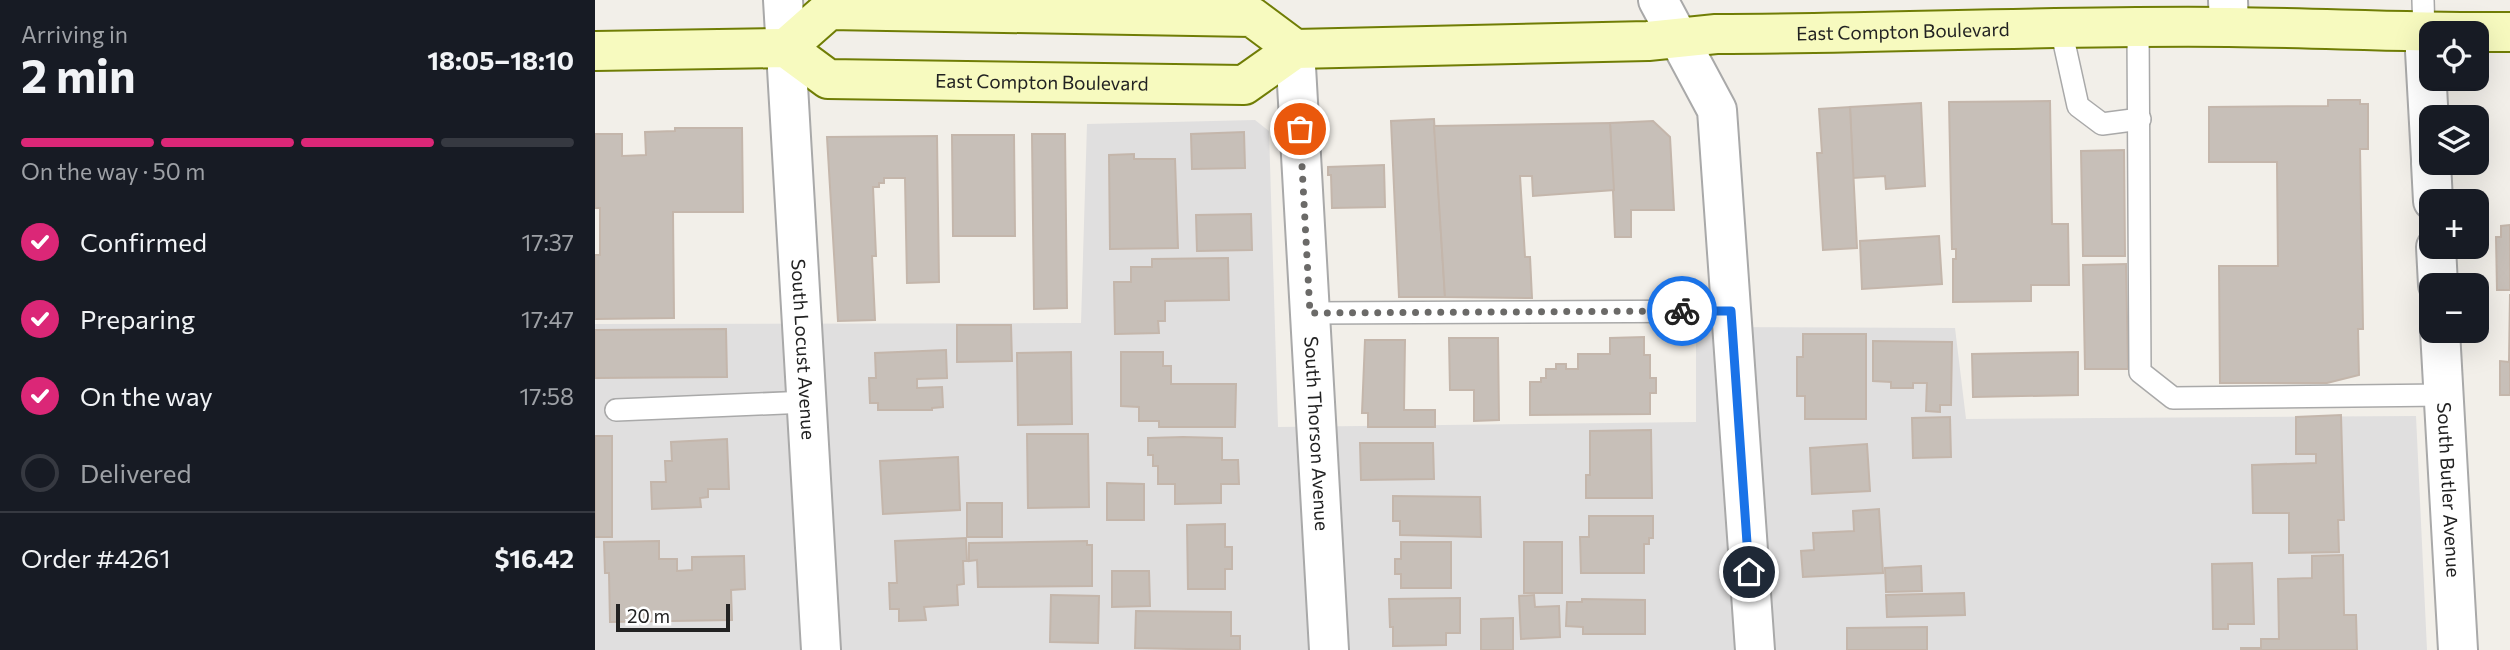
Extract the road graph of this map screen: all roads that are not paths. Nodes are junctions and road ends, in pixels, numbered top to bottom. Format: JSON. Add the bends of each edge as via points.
{"nodes":[{"id":1,"x":783,"y":0,"type":"edge"},
{"id":2,"x":1658,"y":0,"type":"edge"},
{"id":3,"x":2229,"y":13,"type":"edge"},
{"id":4,"x":2423,"y":17,"type":"edge"},
{"id":5,"x":2138,"y":28,"type":"junction"},
{"id":6,"x":2061,"y":29,"type":"junction"},
{"id":7,"x":2510,"y":32,"type":"edge"},
{"id":8,"x":1678,"y":38,"type":"junction"},
{"id":9,"x":786,"y":48,"type":"junction"},
{"id":10,"x":1295,"y":50,"type":"junction"},
{"id":11,"x":595,"y":51,"type":"edge"},
{"id":12,"x":2428,"y":105,"type":"edge"},
{"id":13,"x":2140,"y":120,"type":"junction"},
{"id":14,"x":1731,"y":311,"type":"junction"},
{"id":15,"x":1310,"y":313,"type":"junction"},
{"id":16,"x":2442,"y":343,"type":"edge"},
{"id":17,"x":2444,"y":395,"type":"junction"},
{"id":18,"x":807,"y":402,"type":"junction"},
{"id":19,"x":616,"y":410,"type":"dead end"},
{"id":20,"x":821,"y":650,"type":"edge"},
{"id":21,"x":1329,"y":650,"type":"edge"},
{"id":22,"x":1755,"y":650,"type":"edge"},
{"id":23,"x":2458,"y":650,"type":"edge"}],
"edges":[{"from":1,"to":9,"type":"street","name":"South Locust Avenue"},
{"from":2,"to":8,"type":"street"},
{"from":3,"to":4,"type":"main road","name":"East Compton Boulevard"},
{"from":3,"to":5,"type":"main road","name":"East Compton Boulevard"},
{"from":4,"to":7,"type":"main road","name":"East Compton Boulevard"},
{"from":4,"to":12,"type":"street"},
{"from":5,"to":6,"type":"main road","name":"East Compton Boulevard"},
{"from":5,"to":13,"type":"lane"},
{"from":6,"to":8,"type":"main road","name":"East Compton Boulevard"},
{"from":6,"to":13,"type":"lane","via":[[2078,106],[2102,124]]},
{"from":8,"to":10,"type":"main road","name":"East Compton Boulevard"},
{"from":8,"to":14,"type":"street","via":[[1717,110]]},
{"from":9,"to":10,"type":"main road","name":"East Compton Boulevard","via":[[828,79],[1244,85]]},
{"from":9,"to":10,"type":"main road","via":[[829,10],[1252,17]]},
{"from":9,"to":11,"type":"main road"},
{"from":9,"to":18,"type":"street","name":"South Locust Avenue"},
{"from":10,"to":15,"type":"street","name":"South Thorson Avenue"},
{"from":13,"to":17,"type":"lane","via":[[2140,372],[2173,398]]},
{"from":14,"to":15,"type":"lane"},
{"from":14,"to":22,"type":"street"},
{"from":15,"to":21,"type":"street","name":"South Thorson Avenue"},
{"from":16,"to":17,"type":"street","name":"South Butler Avenue"},
{"from":17,"to":23,"type":"street","name":"South Butler Avenue"},
{"from":18,"to":19,"type":"lane"},
{"from":18,"to":20,"type":"street","name":"South Locust Avenue"}]}
